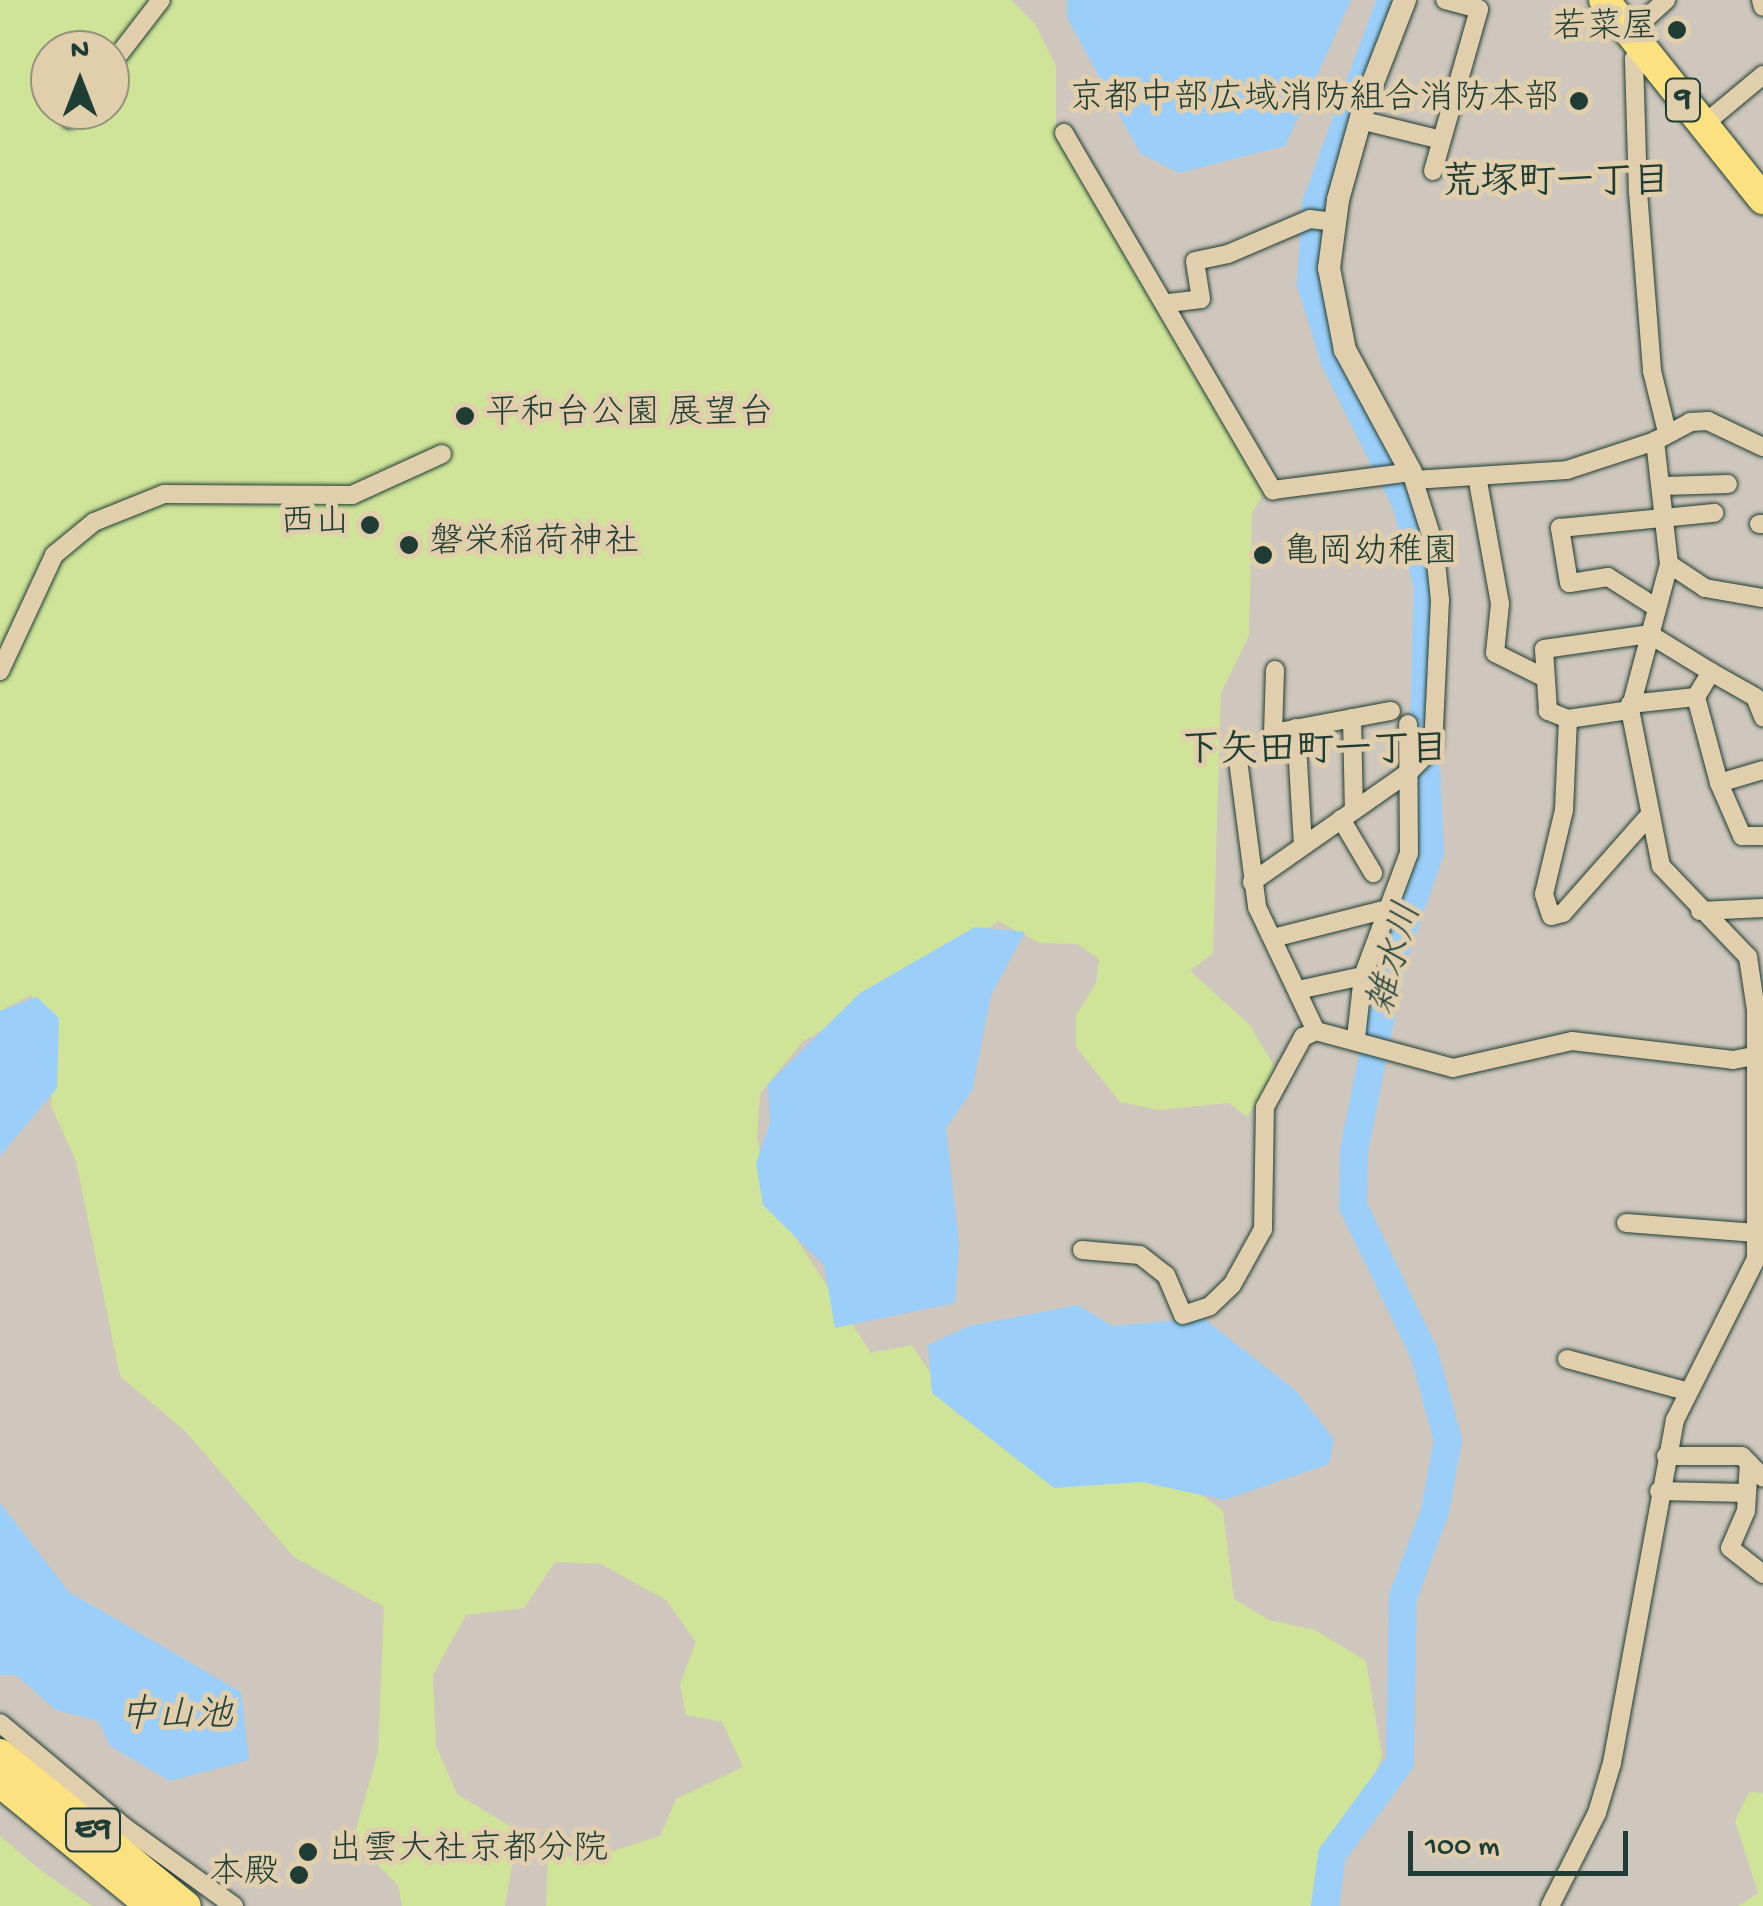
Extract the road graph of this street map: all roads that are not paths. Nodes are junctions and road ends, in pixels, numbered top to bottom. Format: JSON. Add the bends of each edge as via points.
{"nodes":[{"id":1,"x":161,"y":0,"type":"edge"},
{"id":2,"x":1405,"y":0,"type":"edge"},
{"id":3,"x":1445,"y":0,"type":"edge"},
{"id":4,"x":1604,"y":0,"type":"edge"},
{"id":5,"x":1666,"y":0,"type":"edge"},
{"id":6,"x":130,"y":40,"type":"edge"},
{"id":7,"x":1636,"y":41,"type":"junction"},
{"id":8,"x":1763,"y":75,"type":"edge"},
{"id":9,"x":1360,"y":120,"type":"junction"},
{"id":10,"x":1703,"y":124,"type":"junction"},
{"id":11,"x":1064,"y":133,"type":"dead end"},
{"id":12,"x":1442,"y":140,"type":"junction"},
{"id":13,"x":1433,"y":171,"type":"dead end"},
{"id":14,"x":1763,"y":200,"type":"edge"},
{"id":15,"x":1334,"y":222,"type":"junction"},
{"id":16,"x":1168,"y":302,"type":"junction"},
{"id":17,"x":1661,"y":437,"type":"junction"},
{"id":18,"x":1763,"y":447,"type":"edge"},
{"id":19,"x":442,"y":454,"type":"dead end"},
{"id":20,"x":1412,"y":476,"type":"junction"},
{"id":21,"x":1476,"y":476,"type":"junction"},
{"id":22,"x":1728,"y":484,"type":"dead end"},
{"id":23,"x":1664,"y":486,"type":"junction"},
{"id":24,"x":1714,"y":513,"type":"dead end"},
{"id":25,"x":1667,"y":516,"type":"junction"},
{"id":26,"x":1669,"y":564,"type":"junction"},
{"id":27,"x":1763,"y":598,"type":"edge"},
{"id":28,"x":1657,"y":608,"type":"junction"},
{"id":29,"x":1649,"y":634,"type":"junction"},
{"id":30,"x":0,"y":670,"type":"edge"},
{"id":31,"x":1275,"y":670,"type":"dead end"},
{"id":32,"x":1711,"y":672,"type":"junction"},
{"id":33,"x":1545,"y":678,"type":"junction"},
{"id":34,"x":1696,"y":696,"type":"junction"},
{"id":35,"x":1630,"y":707,"type":"junction"},
{"id":36,"x":1391,"y":712,"type":"dead end"},
{"id":37,"x":1763,"y":717,"type":"edge"},
{"id":38,"x":1352,"y":718,"type":"junction"},
{"id":39,"x":1568,"y":720,"type":"junction"},
{"id":40,"x":1408,"y":724,"type":"dead end"},
{"id":41,"x":1296,"y":728,"type":"junction"},
{"id":42,"x":1238,"y":760,"type":"dead end"},
{"id":43,"x":1763,"y":770,"type":"edge"},
{"id":44,"x":1409,"y":772,"type":"junction"},
{"id":45,"x":1719,"y":783,"type":"junction"},
{"id":46,"x":1347,"y":815,"type":"junction"},
{"id":47,"x":1647,"y":818,"type":"junction"},
{"id":48,"x":1763,"y":836,"type":"edge"},
{"id":49,"x":1304,"y":845,"type":"junction"},
{"id":50,"x":1373,"y":872,"type":"dead end"},
{"id":51,"x":1252,"y":882,"type":"junction"},
{"id":52,"x":1763,"y":908,"type":"edge"},
{"id":53,"x":1384,"y":910,"type":"junction"},
{"id":54,"x":1700,"y":911,"type":"junction"},
{"id":55,"x":1273,"y":938,"type":"junction"},
{"id":56,"x":1755,"y":957,"type":"edge"},
{"id":57,"x":1363,"y":976,"type":"junction"},
{"id":58,"x":1298,"y":990,"type":"junction"},
{"id":59,"x":1316,"y":1031,"type":"junction"},
{"id":60,"x":1356,"y":1038,"type":"junction"},
{"id":61,"x":1760,"y":1056,"type":"edge"},
{"id":62,"x":1761,"y":1128,"type":"edge"},
{"id":63,"x":1626,"y":1222,"type":"dead end"},
{"id":64,"x":1758,"y":1233,"type":"junction"},
{"id":65,"x":1082,"y":1250,"type":"dead end"},
{"id":66,"x":1568,"y":1359,"type":"dead end"},
{"id":67,"x":1686,"y":1391,"type":"junction"},
{"id":68,"x":1666,"y":1456,"type":"junction"},
{"id":69,"x":1749,"y":1462,"type":"junction"},
{"id":70,"x":1763,"y":1478,"type":"edge"},
{"id":71,"x":1659,"y":1491,"type":"junction"},
{"id":72,"x":1747,"y":1493,"type":"junction"},
{"id":73,"x":1763,"y":1574,"type":"edge"},
{"id":74,"x":0,"y":1723,"type":"edge"},
{"id":75,"x":0,"y":1754,"type":"edge"},
{"id":76,"x":0,"y":1782,"type":"edge"},
{"id":77,"x":151,"y":1906,"type":"edge"},
{"id":78,"x":186,"y":1906,"type":"edge"},
{"id":79,"x":234,"y":1906,"type":"edge"},
{"id":80,"x":1550,"y":1906,"type":"edge"}],
"edges":[{"from":1,"to":6,"type":"street"},
{"from":2,"to":9,"type":"street"},
{"from":3,"to":12,"type":"street","via":[[1478,8]]},
{"from":4,"to":7,"type":"highway","number":"9"},
{"from":5,"to":7,"type":"street"},
{"from":7,"to":10,"type":"highway","number":"9"},
{"from":7,"to":17,"type":"street","via":[[1638,192]]},
{"from":8,"to":10,"type":"street"},
{"from":9,"to":12,"type":"street"},
{"from":9,"to":15,"type":"street"},
{"from":10,"to":14,"type":"highway","number":"9"},
{"from":11,"to":16,"type":"street"},
{"from":12,"to":13,"type":"street"},
{"from":15,"to":16,"type":"street","via":[[1310,219],[1195,261],[1200,299]]},
{"from":15,"to":20,"type":"street","via":[[1332,296],[1345,350]]},
{"from":16,"to":20,"type":"street","via":[[1252,464],[1273,490]]},
{"from":17,"to":18,"type":"street","via":[[1708,421]]},
{"from":17,"to":21,"type":"street","via":[[1567,470]]},
{"from":17,"to":23,"type":"street"},
{"from":19,"to":30,"type":"street","via":[[352,496],[164,494],[94,522],[54,555]]},
{"from":20,"to":21,"type":"street"},
{"from":20,"to":44,"type":"street","via":[[1434,544],[1440,600],[1433,748]]},
{"from":21,"to":33,"type":"street","via":[[1500,604],[1495,652]]},
{"from":22,"to":23,"type":"street"},
{"from":23,"to":25,"type":"street"},
{"from":24,"to":25,"type":"street"},
{"from":25,"to":26,"type":"street"},
{"from":25,"to":28,"type":"street","via":[[1560,528],[1569,583],[1608,577]]},
{"from":26,"to":27,"type":"street","via":[[1705,588]]},
{"from":26,"to":28,"type":"street"},
{"from":28,"to":29,"type":"street"},
{"from":29,"to":32,"type":"street"},
{"from":29,"to":33,"type":"street","via":[[1544,649]]},
{"from":29,"to":35,"type":"street"},
{"from":31,"to":41,"type":"street","via":[[1273,732]]},
{"from":32,"to":34,"type":"street"},
{"from":32,"to":37,"type":"street","via":[[1755,696]]},
{"from":33,"to":39,"type":"street","via":[[1548,712]]},
{"from":34,"to":35,"type":"street"},
{"from":34,"to":45,"type":"street"},
{"from":35,"to":39,"type":"street"},
{"from":35,"to":47,"type":"street"},
{"from":36,"to":38,"type":"street"},
{"from":38,"to":41,"type":"street"},
{"from":38,"to":46,"type":"street"},
{"from":39,"to":47,"type":"street","via":[[1564,810],[1544,894],[1552,916],[1562,914]]},
{"from":40,"to":44,"type":"street"},
{"from":41,"to":49,"type":"street"},
{"from":42,"to":51,"type":"street"},
{"from":43,"to":45,"type":"street"},
{"from":44,"to":46,"type":"street"},
{"from":44,"to":53,"type":"street","via":[[1409,853]]},
{"from":45,"to":48,"type":"street","via":[[1742,836]]},
{"from":46,"to":49,"type":"street"},
{"from":46,"to":50,"type":"street"},
{"from":47,"to":54,"type":"street","via":[[1661,866]]},
{"from":49,"to":51,"type":"street"},
{"from":51,"to":55,"type":"street"},
{"from":52,"to":54,"type":"street"},
{"from":53,"to":55,"type":"street"},
{"from":53,"to":57,"type":"street"},
{"from":54,"to":56,"type":"street"},
{"from":55,"to":58,"type":"street"},
{"from":56,"to":61,"type":"street"},
{"from":57,"to":58,"type":"street"},
{"from":57,"to":60,"type":"street"},
{"from":58,"to":59,"type":"street"},
{"from":59,"to":60,"type":"street"},
{"from":59,"to":65,"type":"street","via":[[1303,1036],[1266,1107],[1263,1229],[1232,1285],[1210,1306],[1183,1316],[1166,1275],[1140,1255]]},
{"from":60,"to":61,"type":"street","via":[[1452,1068],[1572,1042]]},
{"from":61,"to":62,"type":"street"},
{"from":62,"to":64,"type":"street"},
{"from":63,"to":64,"type":"street"},
{"from":64,"to":67,"type":"street","via":[[1756,1258],[1735,1310],[1720,1323]]},
{"from":66,"to":67,"type":"street"},
{"from":67,"to":68,"type":"street"},
{"from":68,"to":69,"type":"street","via":[[1742,1456]]},
{"from":68,"to":71,"type":"street"},
{"from":69,"to":70,"type":"street"},
{"from":69,"to":72,"type":"street"},
{"from":71,"to":72,"type":"street"},
{"from":71,"to":80,"type":"street","via":[[1612,1763],[1598,1813]]},
{"from":72,"to":73,"type":"street","via":[[1730,1548]]},
{"from":74,"to":79,"type":"street","via":[[123,1826]]},
{"from":75,"to":78,"type":"highway","number":"E9"},
{"from":76,"to":77,"type":"highway","number":"E9"}]}
